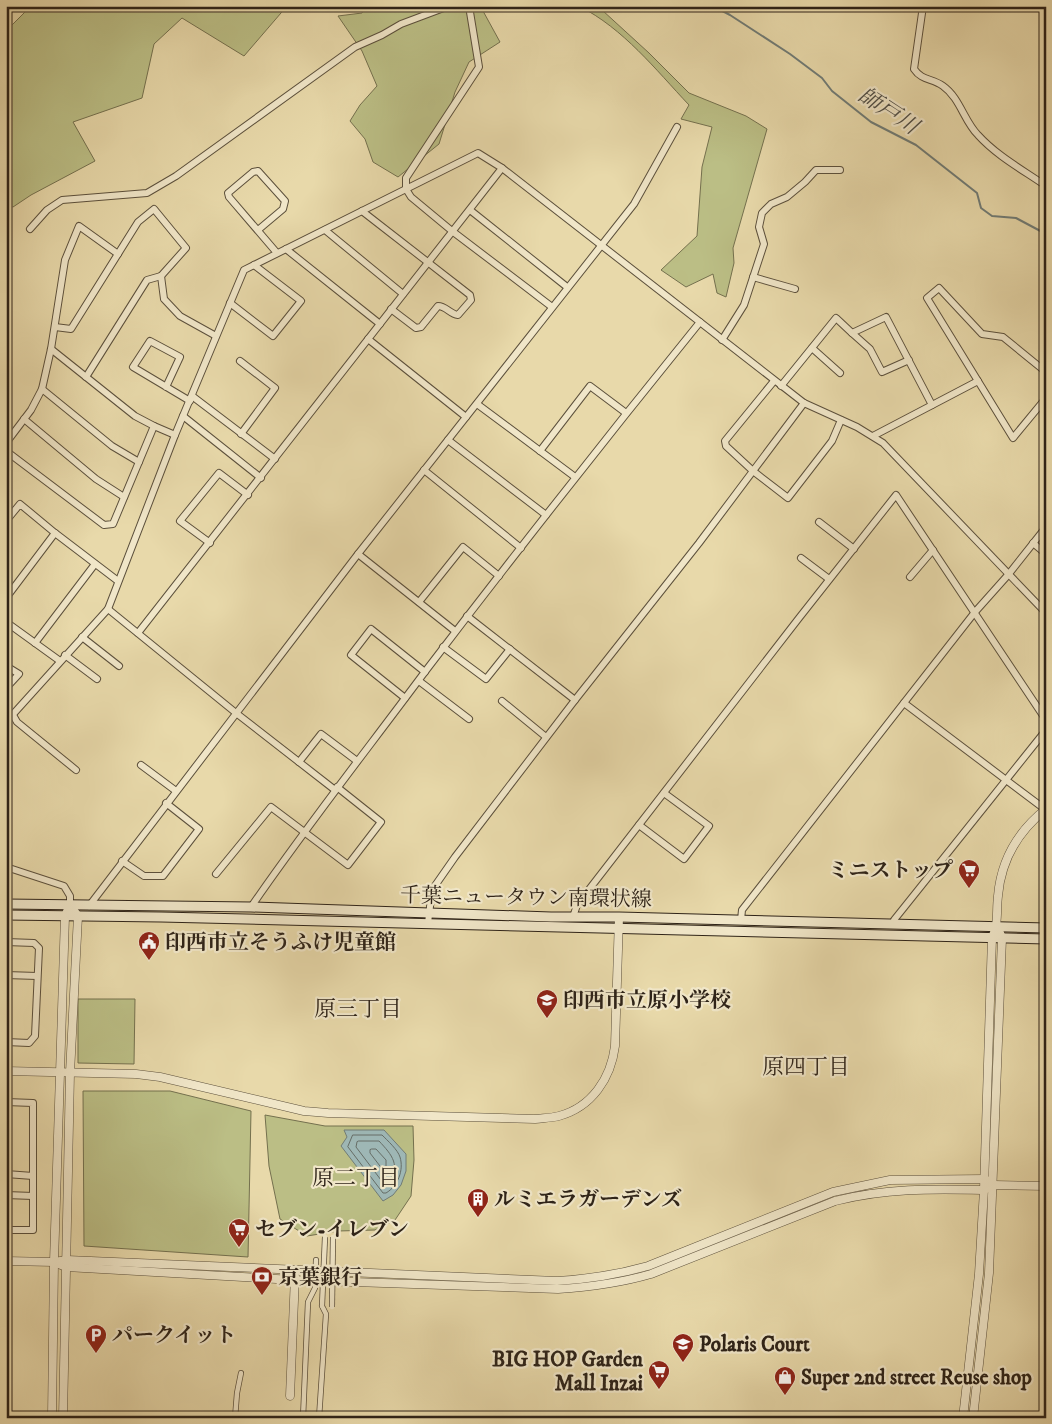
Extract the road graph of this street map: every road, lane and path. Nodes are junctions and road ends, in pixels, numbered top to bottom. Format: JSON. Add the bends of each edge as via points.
{"nodes":[{"id":1,"x":449,"y":6,"type":"edge"},
{"id":2,"x":469,"y":6,"type":"edge"},
{"id":3,"x":923,"y":6,"type":"edge"},
{"id":4,"x":677,"y":127,"type":"dead end"},
{"id":5,"x":502,"y":168,"type":"junction"},
{"id":6,"x":840,"y":170,"type":"dead end"},
{"id":7,"x":1046,"y":186,"type":"edge"},
{"id":8,"x":406,"y":189,"type":"junction"},
{"id":9,"x":470,"y":210,"type":"junction"},
{"id":10,"x":362,"y":211,"type":"junction"},
{"id":11,"x":30,"y":229,"type":"dead end"},
{"id":12,"x":258,"y":230,"type":"junction"},
{"id":13,"x":325,"y":230,"type":"junction"},
{"id":14,"x":452,"y":231,"type":"junction"},
{"id":15,"x":600,"y":245,"type":"junction"},
{"id":16,"x":286,"y":249,"type":"junction"},
{"id":17,"x":277,"y":253,"type":"junction"},
{"id":18,"x":118,"y":254,"type":"junction"},
{"id":19,"x":428,"y":262,"type":"junction"},
{"id":20,"x":254,"y":265,"type":"junction"},
{"id":21,"x":161,"y":276,"type":"junction"},
{"id":22,"x":753,"y":277,"type":"junction"},
{"id":23,"x":567,"y":287,"type":"junction"},
{"id":24,"x":795,"y":289,"type":"dead end"},
{"id":25,"x":402,"y":294,"type":"junction"},
{"id":26,"x":230,"y":303,"type":"junction"},
{"id":27,"x":552,"y":307,"type":"junction"},
{"id":28,"x":391,"y":309,"type":"junction"},
{"id":29,"x":700,"y":322,"type":"junction"},
{"id":30,"x":380,"y":324,"type":"junction"},
{"id":31,"x":54,"y":327,"type":"junction"},
{"id":32,"x":852,"y":333,"type":"junction"},
{"id":33,"x":216,"y":336,"type":"junction"},
{"id":34,"x":368,"y":339,"type":"junction"},
{"id":35,"x":722,"y":340,"type":"junction"},
{"id":36,"x":812,"y":348,"type":"junction"},
{"id":37,"x":51,"y":349,"type":"junction"},
{"id":38,"x":909,"y":360,"type":"junction"},
{"id":39,"x":240,"y":361,"type":"dead end"},
{"id":40,"x":1046,"y":372,"type":"edge"},
{"id":41,"x":840,"y":373,"type":"dead end"},
{"id":42,"x":86,"y":378,"type":"junction"},
{"id":43,"x":774,"y":381,"type":"junction"},
{"id":44,"x":978,"y":381,"type":"junction"},
{"id":45,"x":781,"y":386,"type":"junction"},
{"id":46,"x":166,"y":387,"type":"junction"},
{"id":47,"x":42,"y":389,"type":"junction"},
{"id":48,"x":191,"y":398,"type":"junction"},
{"id":49,"x":1046,"y":398,"type":"edge"},
{"id":50,"x":804,"y":403,"type":"junction"},
{"id":51,"x":476,"y":404,"type":"junction"},
{"id":52,"x":932,"y":405,"type":"junction"},
{"id":53,"x":626,"y":413,"type":"junction"},
{"id":54,"x":183,"y":416,"type":"junction"},
{"id":55,"x":466,"y":417,"type":"junction"},
{"id":56,"x":24,"y":419,"type":"junction"},
{"id":57,"x":841,"y":420,"type":"junction"},
{"id":58,"x":154,"y":426,"type":"junction"},
{"id":59,"x":242,"y":434,"type":"junction"},
{"id":60,"x":175,"y":435,"type":"junction"},
{"id":61,"x":873,"y":436,"type":"junction"},
{"id":62,"x":448,"y":440,"type":"junction"},
{"id":63,"x":6,"y":443,"type":"edge"},
{"id":64,"x":6,"y":451,"type":"edge"},
{"id":65,"x":540,"y":451,"type":"junction"},
{"id":66,"x":275,"y":460,"type":"junction"},
{"id":67,"x":139,"y":462,"type":"junction"},
{"id":68,"x":424,"y":470,"type":"junction"},
{"id":69,"x":753,"y":471,"type":"junction"},
{"id":70,"x":575,"y":477,"type":"junction"},
{"id":71,"x":261,"y":478,"type":"junction"},
{"id":72,"x":248,"y":495,"type":"junction"},
{"id":73,"x":124,"y":497,"type":"junction"},
{"id":74,"x":546,"y":515,"type":"junction"},
{"id":75,"x":6,"y":521,"type":"edge"},
{"id":76,"x":819,"y":522,"type":"dead end"},
{"id":77,"x":1046,"y":527,"type":"edge"},
{"id":78,"x":55,"y":533,"type":"junction"},
{"id":79,"x":210,"y":543,"type":"junction"},
{"id":80,"x":1033,"y":544,"type":"junction"},
{"id":81,"x":520,"y":548,"type":"junction"},
{"id":82,"x":854,"y":549,"type":"junction"},
{"id":83,"x":933,"y":550,"type":"junction"},
{"id":84,"x":358,"y":554,"type":"junction"},
{"id":85,"x":1046,"y":554,"type":"edge"},
{"id":86,"x":801,"y":558,"type":"dead end"},
{"id":87,"x":95,"y":564,"type":"junction"},
{"id":88,"x":1008,"y":575,"type":"junction"},
{"id":89,"x":499,"y":576,"type":"junction"},
{"id":90,"x":910,"y":577,"type":"dead end"},
{"id":91,"x":829,"y":580,"type":"junction"},
{"id":92,"x":118,"y":582,"type":"junction"},
{"id":93,"x":6,"y":598,"type":"edge"},
{"id":94,"x":419,"y":602,"type":"junction"},
{"id":95,"x":108,"y":609,"type":"junction"},
{"id":96,"x":975,"y":612,"type":"junction"},
{"id":97,"x":1046,"y":613,"type":"edge"},
{"id":98,"x":467,"y":616,"type":"junction"},
{"id":99,"x":6,"y":622,"type":"edge"},
{"id":100,"x":455,"y":631,"type":"junction"},
{"id":101,"x":138,"y":633,"type":"junction"},
{"id":102,"x":82,"y":637,"type":"junction"},
{"id":103,"x":35,"y":643,"type":"junction"},
{"id":104,"x":444,"y":647,"type":"junction"},
{"id":105,"x":510,"y":649,"type":"junction"},
{"id":106,"x":65,"y":656,"type":"junction"},
{"id":107,"x":60,"y":661,"type":"junction"},
{"id":108,"x":6,"y":666,"type":"edge"},
{"id":109,"x":119,"y":666,"type":"dead end"},
{"id":110,"x":425,"y":672,"type":"junction"},
{"id":111,"x":97,"y":679,"type":"dead end"},
{"id":112,"x":419,"y":681,"type":"junction"},
{"id":113,"x":6,"y":688,"type":"edge"},
{"id":114,"x":406,"y":698,"type":"junction"},
{"id":115,"x":575,"y":700,"type":"junction"},
{"id":116,"x":502,"y":701,"type":"dead end"},
{"id":117,"x":904,"y":703,"type":"junction"},
{"id":118,"x":6,"y":711,"type":"edge"},
{"id":119,"x":236,"y":712,"type":"junction"},
{"id":120,"x":12,"y":715,"type":"junction"},
{"id":121,"x":469,"y":719,"type":"dead end"},
{"id":122,"x":1046,"y":720,"type":"edge"},
{"id":123,"x":6,"y":722,"type":"edge"},
{"id":124,"x":1046,"y":730,"type":"edge"},
{"id":125,"x":546,"y":737,"type":"junction"},
{"id":126,"x":357,"y":761,"type":"junction"},
{"id":127,"x":300,"y":762,"type":"junction"},
{"id":128,"x":141,"y":765,"type":"dead end"},
{"id":129,"x":76,"y":770,"type":"dead end"},
{"id":130,"x":1005,"y":779,"type":"junction"},
{"id":131,"x":336,"y":789,"type":"junction"},
{"id":132,"x":176,"y":791,"type":"junction"},
{"id":133,"x":664,"y":793,"type":"junction"},
{"id":134,"x":166,"y":803,"type":"junction"},
{"id":135,"x":1046,"y":809,"type":"edge"},
{"id":136,"x":639,"y":825,"type":"junction"},
{"id":137,"x":303,"y":832,"type":"junction"},
{"id":138,"x":122,"y":861,"type":"junction"},
{"id":139,"x":6,"y":867,"type":"edge"},
{"id":140,"x":216,"y":874,"type":"dead end"},
{"id":141,"x":6,"y":904,"type":"edge"},
{"id":142,"x":70,"y":905,"type":"junction"},
{"id":143,"x":89,"y":906,"type":"junction"},
{"id":144,"x":251,"y":907,"type":"junction"},
{"id":145,"x":428,"y":913,"type":"junction"},
{"id":146,"x":6,"y":915,"type":"edge"},
{"id":147,"x":65,"y":916,"type":"junction"},
{"id":148,"x":78,"y":916,"type":"junction"},
{"id":149,"x":573,"y":917,"type":"junction"},
{"id":150,"x":619,"y":917,"type":"junction"},
{"id":151,"x":741,"y":920,"type":"junction"},
{"id":152,"x":428,"y":923,"type":"junction"},
{"id":153,"x":894,"y":925,"type":"junction"},
{"id":154,"x":997,"y":927,"type":"junction"},
{"id":155,"x":618,"y":928,"type":"junction"},
{"id":156,"x":1046,"y":928,"type":"edge"},
{"id":157,"x":992,"y":938,"type":"junction"},
{"id":158,"x":1002,"y":938,"type":"junction"},
{"id":159,"x":1046,"y":939,"type":"edge"},
{"id":160,"x":6,"y":942,"type":"edge"},
{"id":161,"x":6,"y":975,"type":"edge"},
{"id":162,"x":38,"y":976,"type":"junction"},
{"id":163,"x":6,"y":1042,"type":"edge"},
{"id":164,"x":6,"y":1071,"type":"edge"},
{"id":165,"x":60,"y":1073,"type":"junction"},
{"id":166,"x":70,"y":1073,"type":"junction"},
{"id":167,"x":6,"y":1102,"type":"edge"},
{"id":168,"x":6,"y":1174,"type":"edge"},
{"id":169,"x":32,"y":1176,"type":"junction"},
{"id":170,"x":984,"y":1178,"type":"junction"},
{"id":171,"x":994,"y":1185,"type":"junction"},
{"id":172,"x":1046,"y":1186,"type":"edge"},
{"id":173,"x":984,"y":1190,"type":"junction"},
{"id":174,"x":6,"y":1194,"type":"edge"},
{"id":175,"x":32,"y":1196,"type":"junction"},
{"id":176,"x":6,"y":1230,"type":"edge"},
{"id":177,"x":316,"y":1260,"type":"dead end"},
{"id":178,"x":6,"y":1261,"type":"edge"},
{"id":179,"x":54,"y":1262,"type":"junction"},
{"id":180,"x":66,"y":1264,"type":"junction"},
{"id":181,"x":295,"y":1269,"type":"junction"},
{"id":182,"x":315,"y":1270,"type":"junction"},
{"id":183,"x":294,"y":1280,"type":"junction"},
{"id":184,"x":315,"y":1280,"type":"junction"},
{"id":185,"x":326,"y":1314,"type":"junction"},
{"id":186,"x":242,"y":1372,"type":"dead end"},
{"id":187,"x":290,"y":1396,"type":"dead end"},
{"id":188,"x":52,"y":1418,"type":"edge"},
{"id":189,"x":63,"y":1418,"type":"edge"},
{"id":190,"x":235,"y":1418,"type":"edge"},
{"id":191,"x":302,"y":1418,"type":"edge"},
{"id":192,"x":319,"y":1418,"type":"edge"},
{"id":193,"x":963,"y":1418,"type":"edge"},
{"id":194,"x":973,"y":1418,"type":"edge"}],
"edges":[{"from":1,"to":11,"type":"street","via":[[401,24],[355,47],[176,176],[147,192],[62,200],[47,210]]},
{"from":2,"to":8,"type":"street","via":[[479,67],[406,178]]},
{"from":3,"to":7,"type":"street","via":[[914,69],[918,76],[943,86],[956,99],[978,135]]},
{"from":4,"to":15,"type":"street","via":[[634,204]]},
{"from":5,"to":8,"type":"street","via":[[478,152]]},
{"from":5,"to":9,"type":"street"},
{"from":5,"to":15,"type":"street"},
{"from":6,"to":22,"type":"street","via":[[816,170],[787,197],[770,204],[762,213],[759,227],[764,244]]},
{"from":8,"to":10,"type":"street"},
{"from":8,"to":14,"type":"street","via":[[411,197]]},
{"from":9,"to":14,"type":"street"},
{"from":9,"to":23,"type":"street"},
{"from":10,"to":13,"type":"street"},
{"from":10,"to":19,"type":"street"},
{"from":12,"to":12,"type":"street","via":[[228,193],[258,171],[285,201],[283,209]]},
{"from":12,"to":17,"type":"street"},
{"from":13,"to":16,"type":"street"},
{"from":13,"to":25,"type":"street"},
{"from":14,"to":19,"type":"street"},
{"from":14,"to":27,"type":"street"},
{"from":15,"to":23,"type":"street"},
{"from":15,"to":29,"type":"street"},
{"from":16,"to":17,"type":"street"},
{"from":16,"to":30,"type":"street"},
{"from":17,"to":20,"type":"street"},
{"from":18,"to":21,"type":"street","via":[[138,222],[154,209],[186,248]]},
{"from":18,"to":31,"type":"street","via":[[71,329]]},
{"from":18,"to":31,"type":"street","via":[[78,226],[65,260]]},
{"from":19,"to":25,"type":"street"},
{"from":19,"to":28,"type":"street","via":[[470,295],[471,300],[458,315],[438,306],[421,328],[416,328]]},
{"from":20,"to":26,"type":"street","via":[[244,270]]},
{"from":20,"to":26,"type":"street","via":[[301,301],[273,336]]},
{"from":21,"to":33,"type":"street","via":[[164,299],[180,316]]},
{"from":21,"to":42,"type":"street","via":[[147,280]]},
{"from":22,"to":24,"type":"street"},
{"from":22,"to":35,"type":"street","via":[[744,306]]},
{"from":23,"to":27,"type":"street"},
{"from":25,"to":28,"type":"street"},
{"from":26,"to":33,"type":"street"},
{"from":27,"to":51,"type":"street"},
{"from":28,"to":30,"type":"street"},
{"from":29,"to":35,"type":"street"},
{"from":29,"to":53,"type":"street"},
{"from":30,"to":34,"type":"street"},
{"from":31,"to":37,"type":"street"},
{"from":32,"to":36,"type":"street","via":[[836,318]]},
{"from":32,"to":38,"type":"street","via":[[870,349],[882,372]]},
{"from":32,"to":38,"type":"street","via":[[886,317]]},
{"from":33,"to":48,"type":"street"},
{"from":34,"to":55,"type":"street"},
{"from":34,"to":66,"type":"street"},
{"from":35,"to":43,"type":"street"},
{"from":36,"to":41,"type":"street"},
{"from":36,"to":45,"type":"street"},
{"from":37,"to":42,"type":"street"},
{"from":37,"to":47,"type":"street"},
{"from":38,"to":52,"type":"street"},
{"from":39,"to":59,"type":"street","via":[[275,388]]},
{"from":40,"to":44,"type":"street","via":[[1002,337],[982,334],[939,288],[927,298]]},
{"from":42,"to":58,"type":"street","via":[[135,416]]},
{"from":43,"to":45,"type":"street"},
{"from":43,"to":69,"type":"street","via":[[725,441],[726,446]]},
{"from":44,"to":49,"type":"street","via":[[1013,438]]},
{"from":44,"to":52,"type":"street"},
{"from":45,"to":50,"type":"street"},
{"from":46,"to":46,"type":"street","via":[[133,367],[150,341],[180,357]]},
{"from":46,"to":48,"type":"street"},
{"from":47,"to":56,"type":"street"},
{"from":47,"to":67,"type":"street","via":[[112,446]]},
{"from":48,"to":54,"type":"street"},
{"from":48,"to":59,"type":"street"},
{"from":50,"to":57,"type":"street"},
{"from":50,"to":69,"type":"street"},
{"from":51,"to":55,"type":"street"},
{"from":51,"to":65,"type":"street"},
{"from":52,"to":61,"type":"street"},
{"from":53,"to":65,"type":"street","via":[[590,386]]},
{"from":53,"to":70,"type":"street"},
{"from":54,"to":60,"type":"street"},
{"from":54,"to":71,"type":"street"},
{"from":55,"to":62,"type":"street"},
{"from":56,"to":63,"type":"street"},
{"from":56,"to":73,"type":"street","via":[[96,479]]},
{"from":57,"to":61,"type":"street"},
{"from":57,"to":69,"type":"street","via":[[832,441],[788,498]]},
{"from":58,"to":60,"type":"street"},
{"from":58,"to":67,"type":"street"},
{"from":59,"to":66,"type":"street"},
{"from":60,"to":92,"type":"street"},
{"from":61,"to":88,"type":"street"},
{"from":62,"to":68,"type":"street"},
{"from":62,"to":74,"type":"street"},
{"from":64,"to":73,"type":"street","via":[[104,525],[113,524]]},
{"from":65,"to":70,"type":"street"},
{"from":66,"to":71,"type":"street"},
{"from":67,"to":73,"type":"street"},
{"from":68,"to":81,"type":"street"},
{"from":68,"to":84,"type":"street"},
{"from":69,"to":115,"type":"street"},
{"from":70,"to":74,"type":"street"},
{"from":71,"to":72,"type":"street"},
{"from":72,"to":79,"type":"street"},
{"from":72,"to":79,"type":"street","via":[[219,473],[180,521]]},
{"from":74,"to":81,"type":"street"},
{"from":75,"to":78,"type":"street","via":[[20,504]]},
{"from":76,"to":82,"type":"street"},
{"from":77,"to":80,"type":"street"},
{"from":78,"to":87,"type":"street"},
{"from":78,"to":93,"type":"street"},
{"from":79,"to":101,"type":"street"},
{"from":80,"to":85,"type":"street"},
{"from":80,"to":88,"type":"street"},
{"from":81,"to":89,"type":"street"},
{"from":82,"to":83,"type":"street","via":[[896,496]]},
{"from":82,"to":91,"type":"street"},
{"from":83,"to":90,"type":"street"},
{"from":83,"to":96,"type":"street"},
{"from":84,"to":94,"type":"street"},
{"from":84,"to":119,"type":"street"},
{"from":86,"to":91,"type":"street"},
{"from":87,"to":92,"type":"street"},
{"from":87,"to":103,"type":"street"},
{"from":88,"to":96,"type":"street"},
{"from":88,"to":97,"type":"street"},
{"from":89,"to":94,"type":"street","via":[[463,547]]},
{"from":89,"to":98,"type":"street"},
{"from":91,"to":133,"type":"street"},
{"from":92,"to":95,"type":"street"},
{"from":94,"to":100,"type":"street"},
{"from":95,"to":101,"type":"street"},
{"from":95,"to":102,"type":"street"},
{"from":96,"to":117,"type":"street"},
{"from":96,"to":122,"type":"street"},
{"from":98,"to":100,"type":"street"},
{"from":98,"to":105,"type":"street"},
{"from":99,"to":103,"type":"street"},
{"from":100,"to":104,"type":"street"},
{"from":101,"to":119,"type":"street"},
{"from":102,"to":106,"type":"street"},
{"from":102,"to":109,"type":"street"},
{"from":103,"to":107,"type":"street"},
{"from":104,"to":105,"type":"street","via":[[486,679]]},
{"from":104,"to":110,"type":"street"},
{"from":105,"to":115,"type":"street"},
{"from":106,"to":107,"type":"street"},
{"from":106,"to":111,"type":"street"},
{"from":107,"to":120,"type":"street"},
{"from":108,"to":113,"type":"street","via":[[19,674]]},
{"from":110,"to":112,"type":"street"},
{"from":110,"to":114,"type":"street","via":[[371,629],[351,655]]},
{"from":112,"to":114,"type":"street"},
{"from":112,"to":121,"type":"street"},
{"from":114,"to":126,"type":"street"},
{"from":115,"to":125,"type":"street"},
{"from":116,"to":125,"type":"street"},
{"from":117,"to":130,"type":"street"},
{"from":117,"to":151,"type":"street","via":[[742,910]]},
{"from":118,"to":120,"type":"street"},
{"from":119,"to":127,"type":"street"},
{"from":119,"to":132,"type":"street"},
{"from":120,"to":123,"type":"street"},
{"from":120,"to":129,"type":"street"},
{"from":124,"to":130,"type":"street"},
{"from":125,"to":145,"type":"street","via":[[432,890]]},
{"from":126,"to":127,"type":"street","via":[[321,734]]},
{"from":126,"to":131,"type":"street"},
{"from":127,"to":131,"type":"street"},
{"from":128,"to":132,"type":"street"},
{"from":130,"to":135,"type":"street"},
{"from":130,"to":153,"type":"street","via":[[894,920]]},
{"from":131,"to":137,"type":"street"},
{"from":131,"to":137,"type":"street","via":[[381,822],[348,865]]},
{"from":132,"to":134,"type":"street"},
{"from":133,"to":136,"type":"street"},
{"from":133,"to":136,"type":"street","via":[[709,826],[684,858]]},
{"from":134,"to":138,"type":"street"},
{"from":134,"to":138,"type":"street","via":[[199,829],[193,837],[162,876],[144,876]]},
{"from":135,"to":154,"type":"street","via":[[1026,827],[1008,854],[999,886]]},
{"from":136,"to":149,"type":"street","via":[[577,905]]},
{"from":137,"to":140,"type":"street","via":[[271,807]]},
{"from":137,"to":144,"type":"street"},
{"from":138,"to":143,"type":"street"},
{"from":139,"to":142,"type":"street","via":[[64,886],[70,896]]},
{"from":141,"to":142,"type":"main road","name":"千葉ニュータウン南環状線"},
{"from":142,"to":143,"type":"main road","name":"千葉ニュータウン南環状線"},
{"from":142,"to":147,"type":"street"},
{"from":142,"to":148,"type":"street"},
{"from":143,"to":144,"type":"main road","name":"千葉ニュータウン南環状線"},
{"from":144,"to":145,"type":"main road","name":"千葉ニュータウン南環状線"},
{"from":145,"to":149,"type":"main road","name":"千葉ニュータウン南環状線"},
{"from":145,"to":152,"type":"street"},
{"from":146,"to":147,"type":"main road","name":"千葉ニュータウン南環状線"},
{"from":147,"to":148,"type":"main road","name":"千葉ニュータウン南環状線"},
{"from":147,"to":165,"type":"street"},
{"from":148,"to":152,"type":"main road","name":"千葉ニュータウン南環状線"},
{"from":148,"to":166,"type":"street"},
{"from":149,"to":150,"type":"main road","name":"千葉ニュータウン南環状線"},
{"from":150,"to":151,"type":"main road","name":"千葉ニュータウン南環状線"},
{"from":150,"to":155,"type":"street"},
{"from":151,"to":153,"type":"main road","name":"千葉ニュータウン南環状線"},
{"from":152,"to":155,"type":"main road","name":"千葉ニュータウン南環状線"},
{"from":153,"to":154,"type":"main road","name":"千葉ニュータウン南環状線"},
{"from":154,"to":156,"type":"main road","name":"千葉ニュータウン南環状線"},
{"from":154,"to":157,"type":"street"},
{"from":154,"to":158,"type":"street"},
{"from":155,"to":157,"type":"main road","name":"千葉ニュータウン南環状線"},
{"from":155,"to":166,"type":"street","via":[[613,1063],[596,1094],[582,1106],[560,1116],[535,1119],[304,1111],[160,1076]]},
{"from":157,"to":158,"type":"main road","name":"千葉ニュータウン南環状線"},
{"from":157,"to":170,"type":"street"},
{"from":158,"to":159,"type":"main road","name":"千葉ニュータウン南環状線"},
{"from":158,"to":171,"type":"street"},
{"from":160,"to":162,"type":"street","via":[[34,943],[39,948]]},
{"from":161,"to":162,"type":"street"},
{"from":162,"to":163,"type":"street","via":[[35,1036],[29,1043]]},
{"from":164,"to":165,"type":"street"},
{"from":165,"to":166,"type":"street"},
{"from":165,"to":179,"type":"street"},
{"from":166,"to":180,"type":"street"},
{"from":167,"to":169,"type":"street","via":[[33,1103]]},
{"from":168,"to":169,"type":"street"},
{"from":169,"to":175,"type":"street"},
{"from":170,"to":171,"type":"street"},
{"from":170,"to":173,"type":"street"},
{"from":170,"to":182,"type":"street","via":[[890,1180],[856,1186],[833,1192],[648,1266],[589,1280]]},
{"from":171,"to":172,"type":"street"},
{"from":171,"to":173,"type":"street"},
{"from":171,"to":194,"type":"street","via":[[989,1273]]},
{"from":173,"to":184,"type":"street","via":[[896,1190],[858,1195],[835,1201],[651,1274],[589,1287],[558,1289]]},
{"from":173,"to":193,"type":"street","via":[[979,1274]]},
{"from":174,"to":175,"type":"street"},
{"from":175,"to":176,"type":"street","via":[[32,1230]]},
{"from":177,"to":182,"type":"street"},
{"from":178,"to":179,"type":"street"},
{"from":179,"to":180,"type":"street"},
{"from":179,"to":188,"type":"street"},
{"from":180,"to":181,"type":"street"},
{"from":180,"to":183,"type":"street"},
{"from":180,"to":189,"type":"street"},
{"from":181,"to":182,"type":"street"},
{"from":181,"to":183,"type":"street"},
{"from":182,"to":184,"type":"street"},
{"from":183,"to":184,"type":"street"},
{"from":183,"to":187,"type":"street"},
{"from":184,"to":191,"type":"street","via":[[308,1302]]},
{"from":185,"to":185,"type":"street","bridge":true,"via":[[322,1306],[325,1237],[334,1237],[332,1307]]},
{"from":185,"to":192,"type":"street"},
{"from":186,"to":190,"type":"street"}]}
